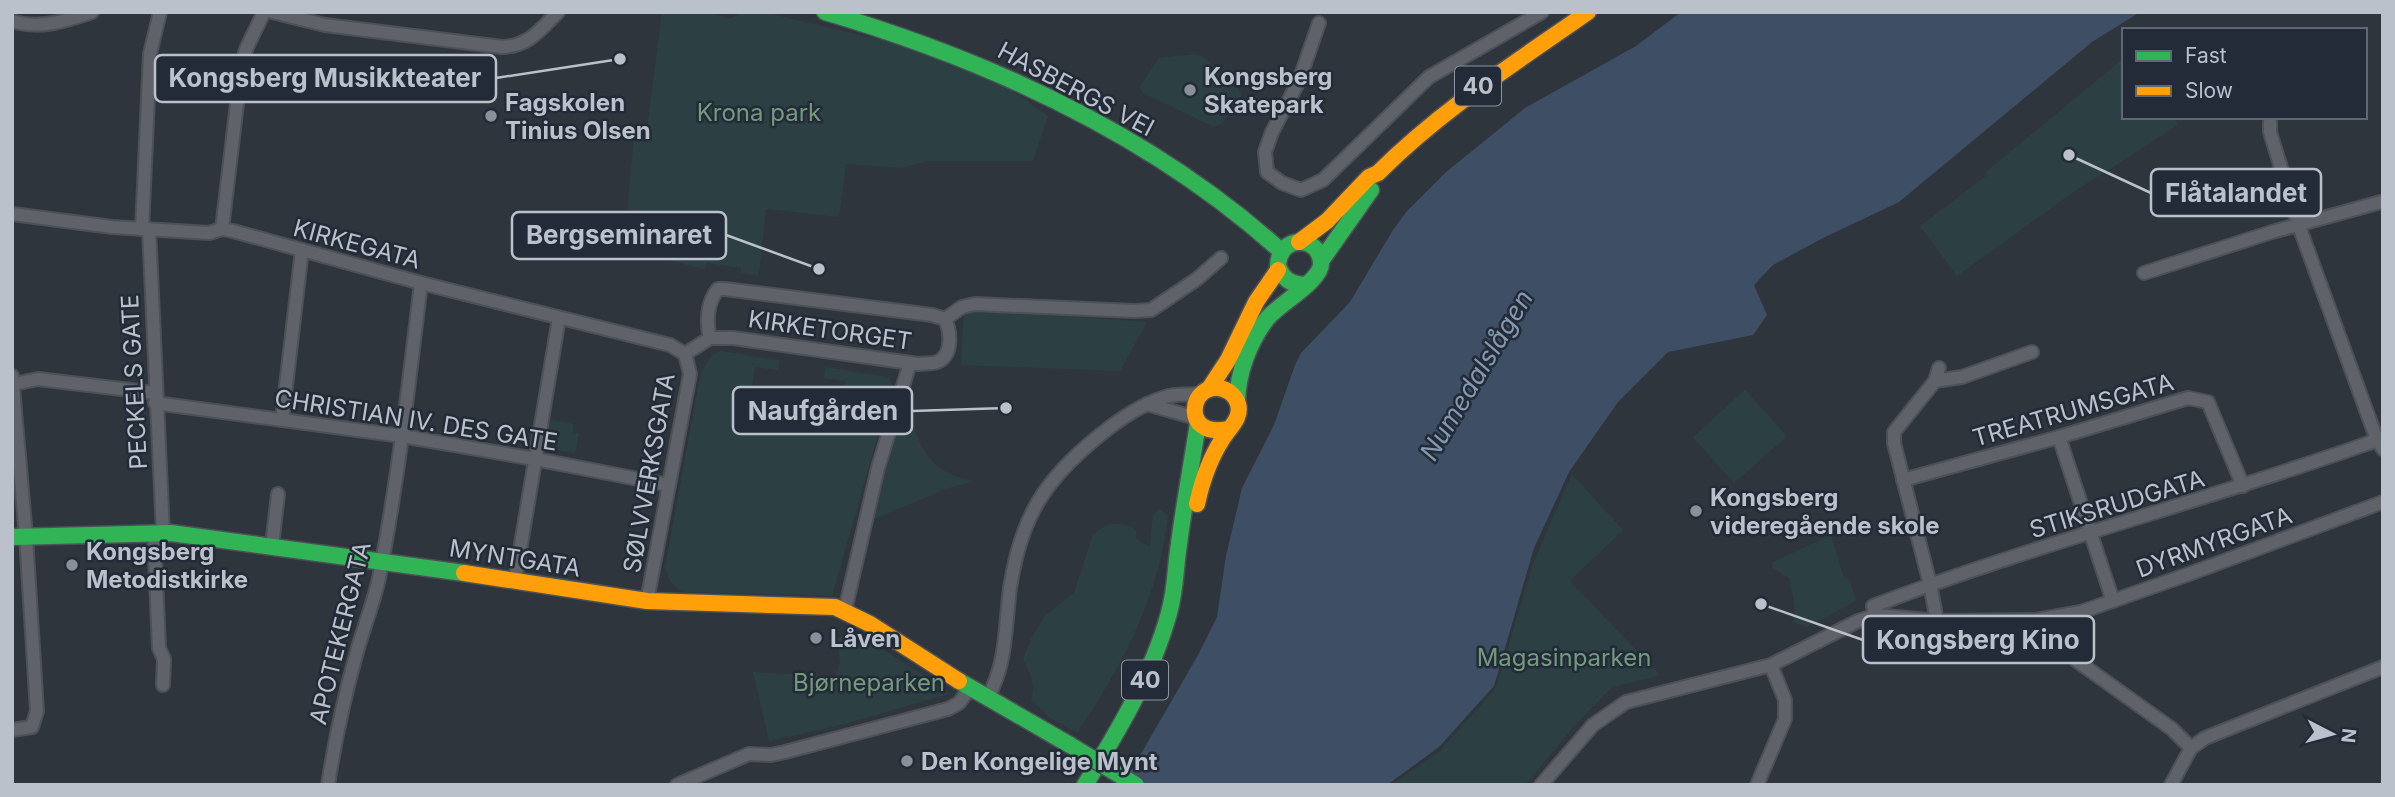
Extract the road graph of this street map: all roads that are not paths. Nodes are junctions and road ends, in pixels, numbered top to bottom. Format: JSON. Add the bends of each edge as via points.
{"nodes":[{"id":1,"x":92,"y":12,"type":"edge"},
{"id":2,"x":160,"y":12,"type":"edge"},
{"id":3,"x":264,"y":12,"type":"edge"},
{"id":4,"x":272,"y":12,"type":"edge"},
{"id":5,"x":558,"y":12,"type":"edge"},
{"id":6,"x":825,"y":12,"type":"edge"},
{"id":7,"x":1542,"y":12,"type":"edge"},
{"id":8,"x":1588,"y":12,"type":"edge"},
{"id":9,"x":546,"y":19,"type":"edge"},
{"id":10,"x":13,"y":22,"type":"edge"},
{"id":11,"x":1319,"y":23,"type":"dead end"},
{"id":12,"x":12,"y":34,"type":"edge"},
{"id":13,"x":2270,"y":122,"type":"dead end"},
{"id":14,"x":1378,"y":173,"type":"junction"},
{"id":15,"x":2381,"y":202,"type":"edge"},
{"id":16,"x":12,"y":214,"type":"edge"},
{"id":17,"x":2299,"y":226,"type":"junction"},
{"id":18,"x":145,"y":229,"type":"junction"},
{"id":19,"x":222,"y":229,"type":"junction"},
{"id":20,"x":1299,"y":242,"type":"junction"},
{"id":21,"x":302,"y":250,"type":"junction"},
{"id":22,"x":1281,"y":251,"type":"junction"},
{"id":23,"x":1221,"y":258,"type":"dead end"},
{"id":24,"x":1321,"y":261,"type":"junction"},
{"id":25,"x":1278,"y":270,"type":"junction"},
{"id":26,"x":2144,"y":273,"type":"dead end"},
{"id":27,"x":421,"y":283,"type":"junction"},
{"id":28,"x":1304,"y":285,"type":"junction"},
{"id":29,"x":559,"y":318,"type":"junction"},
{"id":30,"x":946,"y":319,"type":"junction"},
{"id":31,"x":710,"y":338,"type":"junction"},
{"id":32,"x":2032,"y":352,"type":"dead end"},
{"id":33,"x":685,"y":354,"type":"junction"},
{"id":34,"x":909,"y":363,"type":"junction"},
{"id":35,"x":13,"y":380,"type":"edge"},
{"id":36,"x":1205,"y":391,"type":"junction"},
{"id":37,"x":155,"y":398,"type":"junction"},
{"id":38,"x":1237,"y":401,"type":"junction"},
{"id":39,"x":1147,"y":404,"type":"junction"},
{"id":40,"x":282,"y":420,"type":"junction"},
{"id":41,"x":1197,"y":421,"type":"junction"},
{"id":42,"x":1228,"y":429,"type":"junction"},
{"id":43,"x":402,"y":436,"type":"junction"},
{"id":44,"x":2059,"y":437,"type":"junction"},
{"id":45,"x":2381,"y":443,"type":"edge"},
{"id":46,"x":535,"y":459,"type":"junction"},
{"id":47,"x":1903,"y":480,"type":"junction"},
{"id":48,"x":669,"y":485,"type":"junction"},
{"id":49,"x":2243,"y":486,"type":"junction"},
{"id":50,"x":278,"y":494,"type":"dead end"},
{"id":51,"x":2383,"y":502,"type":"edge"},
{"id":52,"x":158,"y":533,"type":"junction"},
{"id":53,"x":2091,"y":533,"type":"junction"},
{"id":54,"x":19,"y":537,"type":"edge"},
{"id":55,"x":272,"y":546,"type":"junction"},
{"id":56,"x":382,"y":561,"type":"junction"},
{"id":57,"x":1179,"y":566,"type":"junction"},
{"id":58,"x":515,"y":580,"type":"junction"},
{"id":59,"x":1930,"y":584,"type":"junction"},
{"id":60,"x":647,"y":601,"type":"junction"},
{"id":61,"x":2113,"y":601,"type":"junction"},
{"id":62,"x":845,"y":610,"type":"junction"},
{"id":63,"x":1876,"y":615,"type":"junction"},
{"id":64,"x":2058,"y":617,"type":"junction"},
{"id":65,"x":1937,"y":621,"type":"junction"},
{"id":66,"x":1771,"y":665,"type":"junction"},
{"id":67,"x":2383,"y":667,"type":"edge"},
{"id":68,"x":163,"y":685,"type":"dead end"},
{"id":69,"x":970,"y":688,"type":"junction"},
{"id":70,"x":988,"y":698,"type":"junction"},
{"id":71,"x":12,"y":730,"type":"edge"},
{"id":72,"x":2191,"y":748,"type":"junction"},
{"id":73,"x":1760,"y":784,"type":"edge"},
{"id":74,"x":328,"y":785,"type":"edge"},
{"id":75,"x":677,"y":785,"type":"edge"},
{"id":76,"x":1086,"y":785,"type":"edge"},
{"id":77,"x":1136,"y":785,"type":"edge"},
{"id":78,"x":1541,"y":785,"type":"edge"},
{"id":79,"x":2171,"y":785,"type":"edge"}],
"edges":[{"from":1,"to":10,"type":"street","via":[[47,25]]},
{"from":2,"to":18,"type":"street","name":"PECKELS GATE","via":[[150,54]]},
{"from":3,"to":19,"type":"street","via":[[242,62]]},
{"from":4,"to":9,"type":"street","via":[[325,25],[502,47],[524,43]]},
{"from":5,"to":9,"type":"street"},
{"from":6,"to":22,"type":"street","name":"HASBERGS VEI","via":[[912,38],[1025,84],[1169,166]]},
{"from":7,"to":11,"type":"street","via":[[1429,77],[1323,180],[1301,190],[1268,173],[1265,152],[1299,81]]},
{"from":8,"to":14,"type":"street","number":"40","via":[[1463,97]]},
{"from":10,"to":12,"type":"street"},
{"from":13,"to":17,"type":"street"},
{"from":14,"to":20,"type":"street","number":"40"},
{"from":14,"to":24,"type":"street","number":"40"},
{"from":15,"to":17,"type":"street"},
{"from":16,"to":18,"type":"street","name":"KIRKEGATA"},
{"from":17,"to":26,"type":"street"},
{"from":17,"to":45,"type":"street"},
{"from":18,"to":19,"type":"street","name":"KIRKEGATA","via":[[209,233]]},
{"from":18,"to":37,"type":"street","name":"PECKELS GATE"},
{"from":19,"to":21,"type":"street","name":"KIRKEGATA"},
{"from":20,"to":22,"type":"street","number":"40"},
{"from":20,"to":24,"type":"street","via":[[1314,247]]},
{"from":21,"to":27,"type":"street","name":"KIRKEGATA"},
{"from":21,"to":40,"type":"street"},
{"from":22,"to":25,"type":"street","number":"40"},
{"from":23,"to":30,"type":"street","name":"KIRKETORGET","via":[[1151,310],[975,304]]},
{"from":24,"to":28,"type":"street","number":"40","via":[[1317,277]]},
{"from":25,"to":28,"type":"street","via":[[1291,284]]},
{"from":25,"to":36,"type":"street","number":"40","via":[[1256,302],[1228,360]]},
{"from":27,"to":29,"type":"street","name":"KIRKEGATA"},
{"from":27,"to":43,"type":"street","name":"APOTEKERGATA"},
{"from":28,"to":38,"type":"street","number":"40","via":[[1261,327],[1243,369]]},
{"from":29,"to":33,"type":"street","name":"KIRKEGATA","via":[[670,345]]},
{"from":29,"to":46,"type":"street"},
{"from":30,"to":31,"type":"street","name":"KIRKETORGET","via":[[718,289],[708,315]]},
{"from":30,"to":34,"type":"street","name":"KIRKETORGET","via":[[949,347],[944,357],[934,363]]},
{"from":31,"to":33,"type":"street","name":"KIRKETORGET"},
{"from":31,"to":34,"type":"street","name":"KIRKETORGET"},
{"from":32,"to":47,"type":"street","via":[[1962,377],[1937,375],[1894,432]]},
{"from":33,"to":48,"type":"street","name":"SØLVVERKSGATA","via":[[690,374]]},
{"from":34,"to":62,"type":"street","via":[[878,468]]},
{"from":35,"to":37,"type":"street","name":"CHRISTIAN IV. DES GATE","via":[[37,379]]},
{"from":35,"to":54,"type":"street"},
{"from":36,"to":38,"type":"street","via":[[1225,389]]},
{"from":36,"to":39,"type":"street"},
{"from":36,"to":41,"type":"street","number":"40","via":[[1195,405]]},
{"from":37,"to":40,"type":"street","name":"CHRISTIAN IV. DES GATE"},
{"from":37,"to":52,"type":"street","name":"PECKELS GATE"},
{"from":38,"to":42,"type":"street","number":"40","via":[[1238,413]]},
{"from":39,"to":41,"type":"street"},
{"from":39,"to":70,"type":"street","via":[[1119,420],[1063,466],[1030,516],[1014,565],[1002,662]]},
{"from":40,"to":43,"type":"street","name":"CHRISTIAN IV. DES GATE"},
{"from":41,"to":42,"type":"street","via":[[1209,431]]},
{"from":41,"to":57,"type":"street","number":"40"},
{"from":42,"to":57,"type":"street","number":"40","via":[[1205,475]]},
{"from":43,"to":46,"type":"street","name":"CHRISTIAN IV. DES GATE"},
{"from":43,"to":56,"type":"street","name":"APOTEKERGATA"},
{"from":44,"to":47,"type":"street","name":"TREATRUMSGATA"},
{"from":44,"to":49,"type":"street","name":"TREATRUMSGATA","via":[[2158,405],[2199,398],[2211,407]]},
{"from":44,"to":53,"type":"street"},
{"from":45,"to":49,"type":"street","name":"STIKSRUDGATA"},
{"from":46,"to":48,"type":"street","name":"CHRISTIAN IV. DES GATE"},
{"from":46,"to":58,"type":"street"},
{"from":47,"to":59,"type":"street"},
{"from":48,"to":60,"type":"street","name":"SØLVVERKSGATA"},
{"from":49,"to":53,"type":"street","name":"STIKSRUDGATA"},
{"from":50,"to":55,"type":"street"},
{"from":51,"to":61,"type":"street","name":"DYRMYRGATA"},
{"from":52,"to":54,"type":"street","name":"MYNTGATA"},
{"from":52,"to":55,"type":"street","name":"MYNTGATA"},
{"from":52,"to":68,"type":"street","name":"PECKELS GATE"},
{"from":53,"to":59,"type":"street","name":"STIKSRUDGATA"},
{"from":53,"to":61,"type":"street"},
{"from":54,"to":71,"type":"street","via":[[37,711],[32,727]]},
{"from":55,"to":56,"type":"street","name":"MYNTGATA"},
{"from":56,"to":58,"type":"street","name":"MYNTGATA"},
{"from":56,"to":74,"type":"street","name":"APOTEKERGATA","via":[[339,719]]},
{"from":57,"to":76,"type":"street","number":"40","via":[[1147,676]]},
{"from":58,"to":60,"type":"street","name":"MYNTGATA"},
{"from":59,"to":63,"type":"street","name":"STIKSRUDGATA","via":[[1873,606]]},
{"from":59,"to":65,"type":"street"},
{"from":60,"to":62,"type":"street","name":"MYNTGATA"},
{"from":61,"to":64,"type":"street","name":"DYRMYRGATA"},
{"from":62,"to":69,"type":"street","name":"MYNTGATA"},
{"from":63,"to":65,"type":"street","name":"DYRMYRGATA"},
{"from":63,"to":66,"type":"street"},
{"from":64,"to":65,"type":"street","name":"DYRMYRGATA"},
{"from":64,"to":72,"type":"street","via":[[2065,648],[2077,661],[2172,729]]},
{"from":66,"to":73,"type":"street","via":[[1785,700],[1785,719]]},
{"from":66,"to":78,"type":"street","via":[[1626,702],[1593,725]]},
{"from":67,"to":72,"type":"street","via":[[2238,724]]},
{"from":69,"to":70,"type":"street","name":"MYNTGATA"},
{"from":69,"to":75,"type":"street","via":[[948,709],[785,752],[749,754]]},
{"from":70,"to":77,"type":"street","name":"MYNTGATA","bridge":true},
{"from":72,"to":79,"type":"street"}]}
